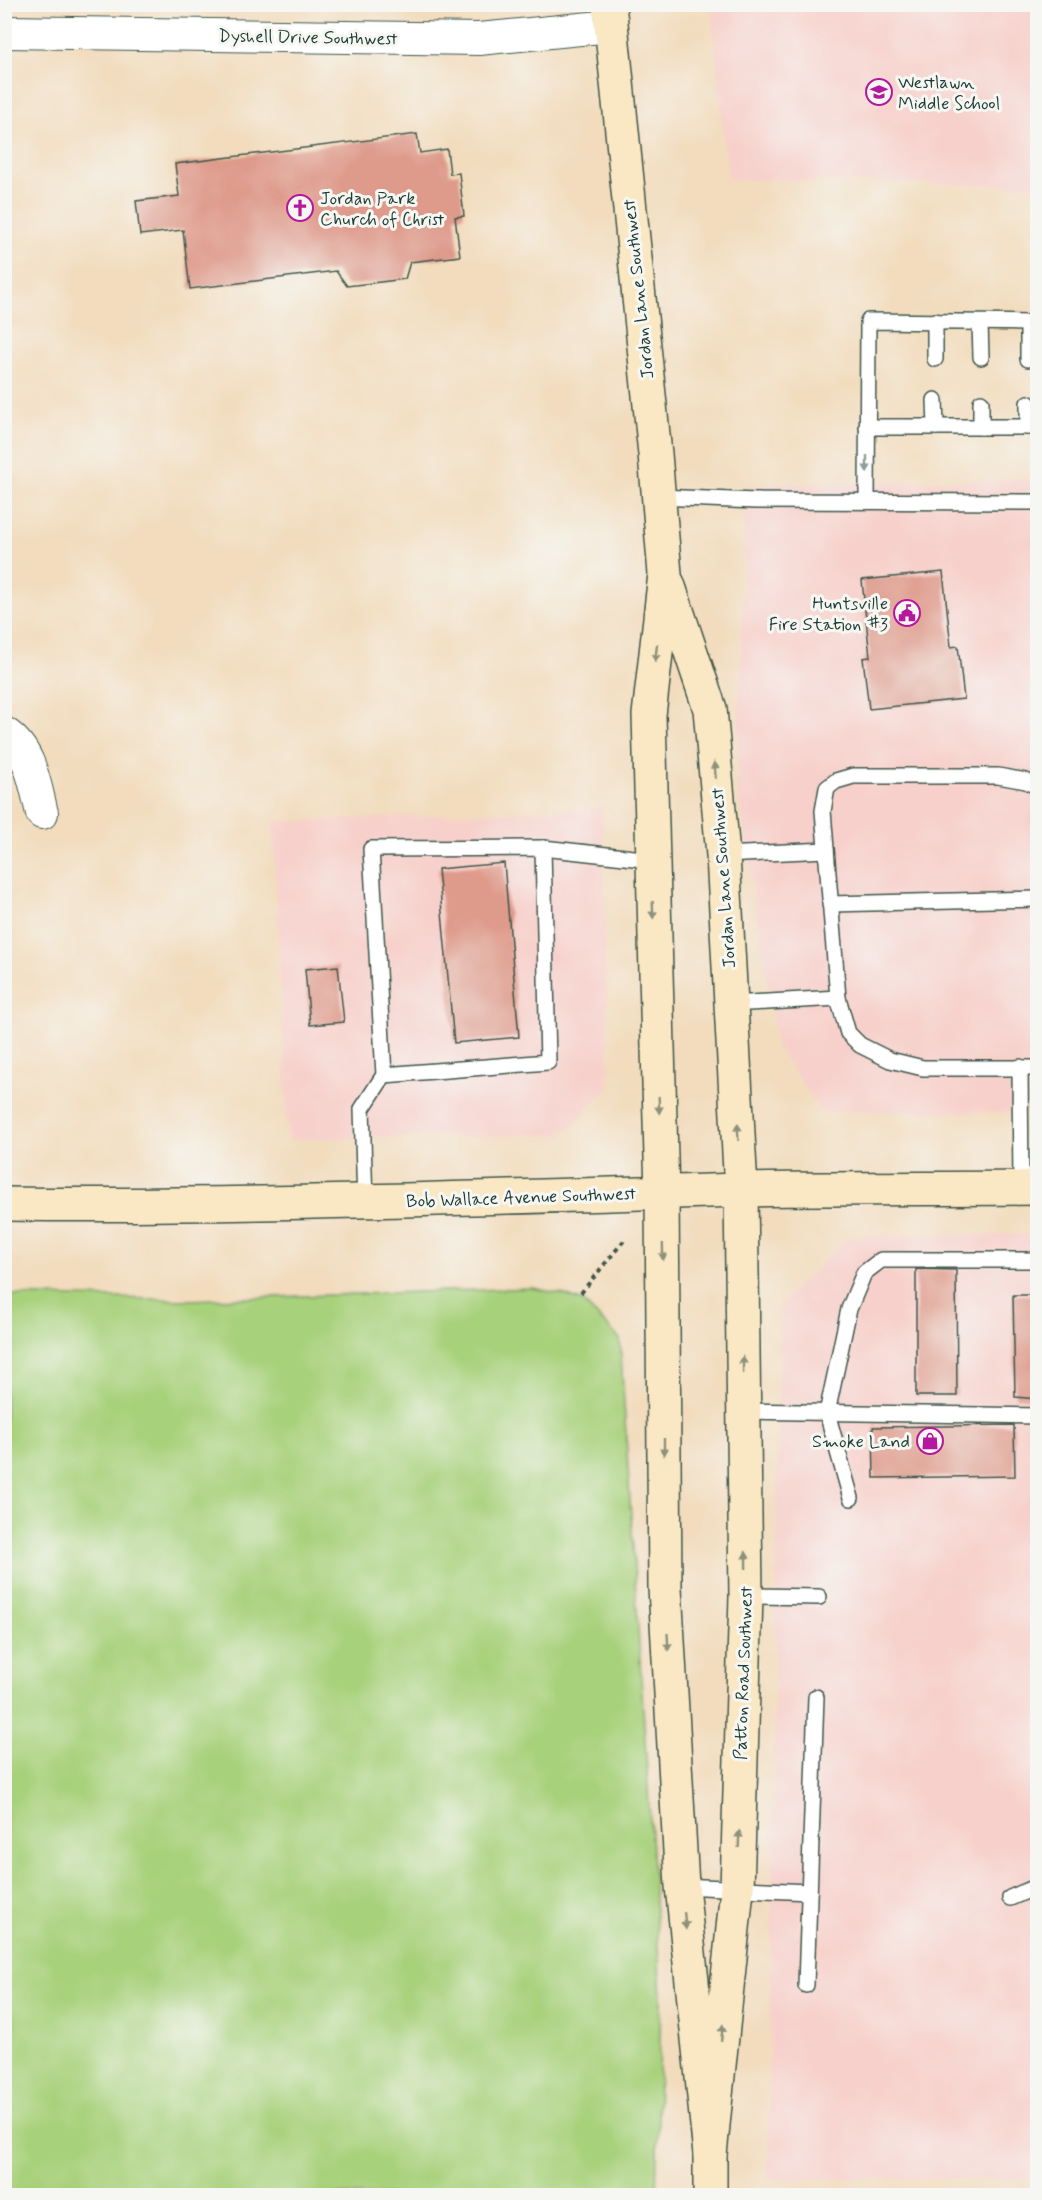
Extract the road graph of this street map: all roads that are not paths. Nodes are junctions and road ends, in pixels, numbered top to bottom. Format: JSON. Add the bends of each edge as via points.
{"nodes":[{"id":1,"x":610,"y":15,"type":"edge"},
{"id":2,"x":4,"y":32,"type":"edge"},
{"id":3,"x":934,"y":321,"type":"junction"},
{"id":4,"x":980,"y":323,"type":"junction"},
{"id":5,"x":1033,"y":323,"type":"edge"},
{"id":6,"x":981,"y":357,"type":"dead end"},
{"id":7,"x":935,"y":358,"type":"dead end"},
{"id":8,"x":1028,"y":359,"type":"dead end"},
{"id":9,"x":935,"y":400,"type":"dead end"},
{"id":10,"x":981,"y":402,"type":"dead end"},
{"id":11,"x":1028,"y":403,"type":"dead end"},
{"id":12,"x":867,"y":427,"type":"junction"},
{"id":13,"x":936,"y":427,"type":"junction"},
{"id":14,"x":981,"y":427,"type":"junction"},
{"id":15,"x":1033,"y":427,"type":"edge"},
{"id":16,"x":658,"y":497,"type":"junction"},
{"id":17,"x":867,"y":501,"type":"junction"},
{"id":18,"x":1038,"y":502,"type":"edge"},
{"id":19,"x":665,"y":574,"type":"junction"},
{"id":20,"x":4,"y":732,"type":"edge"},
{"id":21,"x":1038,"y":787,"type":"edge"},
{"id":22,"x":42,"y":813,"type":"dead end"},
{"id":23,"x":543,"y":848,"type":"junction"},
{"id":24,"x":826,"y":850,"type":"junction"},
{"id":25,"x":723,"y":855,"type":"junction"},
{"id":26,"x":652,"y":860,"type":"junction"},
{"id":27,"x":1038,"y":899,"type":"edge"},
{"id":28,"x":830,"y":904,"type":"junction"},
{"id":29,"x":838,"y":998,"type":"junction"},
{"id":30,"x":731,"y":1004,"type":"junction"},
{"id":31,"x":1020,"y":1067,"type":"junction"},
{"id":32,"x":1038,"y":1068,"type":"edge"},
{"id":33,"x":384,"y":1075,"type":"junction"},
{"id":34,"x":1029,"y":1188,"type":"edge"},
{"id":35,"x":741,"y":1190,"type":"junction"},
{"id":36,"x":662,"y":1194,"type":"junction"},
{"id":37,"x":365,"y":1202,"type":"junction"},
{"id":38,"x":4,"y":1204,"type":"edge"},
{"id":39,"x":1038,"y":1260,"type":"edge"},
{"id":40,"x":744,"y":1411,"type":"junction"},
{"id":41,"x":827,"y":1413,"type":"junction"},
{"id":42,"x":1038,"y":1416,"type":"edge"},
{"id":43,"x":851,"y":1498,"type":"dead end"},
{"id":44,"x":746,"y":1596,"type":"junction"},
{"id":45,"x":819,"y":1597,"type":"dead end"},
{"id":46,"x":816,"y":1697,"type":"dead end"},
{"id":47,"x":682,"y":1886,"type":"junction"},
{"id":48,"x":1038,"y":1886,"type":"edge"},
{"id":49,"x":737,"y":1889,"type":"junction"},
{"id":50,"x":809,"y":1892,"type":"junction"},
{"id":51,"x":1010,"y":1898,"type":"dead end"},
{"id":52,"x":806,"y":1985,"type":"dead end"},
{"id":53,"x":710,"y":2154,"type":"junction"},
{"id":54,"x":710,"y":2196,"type":"edge"}],
"edges":[{"from":1,"to":2,"type":"street","name":"Dyshell Drive Southwest","via":[[479,39]]},
{"from":1,"to":16,"type":"main road","name":"Jordan Lane Southwest"},
{"from":3,"to":4,"type":"lane"},
{"from":3,"to":7,"type":"lane"},
{"from":3,"to":12,"type":"lane","via":[[868,321]]},
{"from":4,"to":5,"type":"lane"},
{"from":4,"to":6,"type":"lane"},
{"from":5,"to":8,"type":"lane"},
{"from":9,"to":13,"type":"lane"},
{"from":10,"to":14,"type":"lane"},
{"from":11,"to":15,"type":"lane"},
{"from":12,"to":13,"type":"lane"},
{"from":12,"to":17,"type":"lane","one_way":true},
{"from":13,"to":14,"type":"lane"},
{"from":14,"to":15,"type":"lane"},
{"from":16,"to":17,"type":"lane"},
{"from":16,"to":19,"type":"main road","name":"Jordan Lane Southwest"},
{"from":17,"to":18,"type":"lane"},
{"from":25,"to":19,"type":"main road","name":"Jordan Lane Southwest","one_way":true,"via":[[710,710]]},
{"from":19,"to":26,"type":"main road","name":"Jordan Lane Southwest","one_way":true,"via":[[649,715]]},
{"from":20,"to":22,"type":"street","via":[[30,765]]},
{"from":21,"to":24,"type":"lane","via":[[998,776],[853,776],[836,781],[827,788],[823,811]]},
{"from":23,"to":26,"type":"lane"},
{"from":23,"to":33,"type":"lane","via":[[548,1062]]},
{"from":23,"to":33,"type":"lane","via":[[371,849]]},
{"from":24,"to":25,"type":"lane"},
{"from":24,"to":28,"type":"lane"},
{"from":25,"to":30,"type":"main road","name":"Jordan Lane Southwest"},
{"from":26,"to":36,"type":"main road","name":"Jordan Lane Southwest","one_way":true},
{"from":27,"to":28,"type":"lane"},
{"from":28,"to":29,"type":"lane"},
{"from":29,"to":30,"type":"lane"},
{"from":29,"to":31,"type":"lane","via":[[848,1033],[860,1045],[890,1060],[923,1068]]},
{"from":35,"to":30,"type":"main road","name":"Jordan Lane Southwest","one_way":true},
{"from":31,"to":32,"type":"lane"},
{"from":31,"to":34,"type":"lane"},
{"from":33,"to":37,"type":"lane","via":[[362,1109]]},
{"from":34,"to":35,"type":"main road","name":"Bob Wallace Avenue Southwest"},
{"from":35,"to":36,"type":"main road","name":"Bob Wallace Avenue Southwest"},
{"from":40,"to":35,"type":"main road","name":"Patton Road Southwest","one_way":true},
{"from":36,"to":37,"type":"main road","name":"Bob Wallace Avenue Southwest"},
{"from":36,"to":47,"type":"main road","name":"Patton Road Southwest","one_way":true,"via":[[665,1588]]},
{"from":37,"to":38,"type":"main road","name":"Bob Wallace Avenue Southwest"},
{"from":39,"to":41,"type":"lane","via":[[881,1260],[864,1273],[849,1309]]},
{"from":40,"to":41,"type":"lane"},
{"from":44,"to":40,"type":"main road","name":"Patton Road Southwest","one_way":true},
{"from":41,"to":42,"type":"lane"},
{"from":41,"to":43,"type":"lane"},
{"from":44,"to":45,"type":"lane"},
{"from":49,"to":44,"type":"main road","name":"Patton Road Southwest","one_way":true},
{"from":46,"to":50,"type":"lane"},
{"from":47,"to":49,"type":"lane"},
{"from":47,"to":53,"type":"main road","name":"Patton Road Southwest","one_way":true},
{"from":48,"to":51,"type":"lane"},
{"from":49,"to":50,"type":"lane"},
{"from":53,"to":49,"type":"main road","name":"Patton Road Southwest","one_way":true},
{"from":50,"to":52,"type":"lane"},
{"from":53,"to":54,"type":"main road","name":"Patton Road Southwest"}]}
